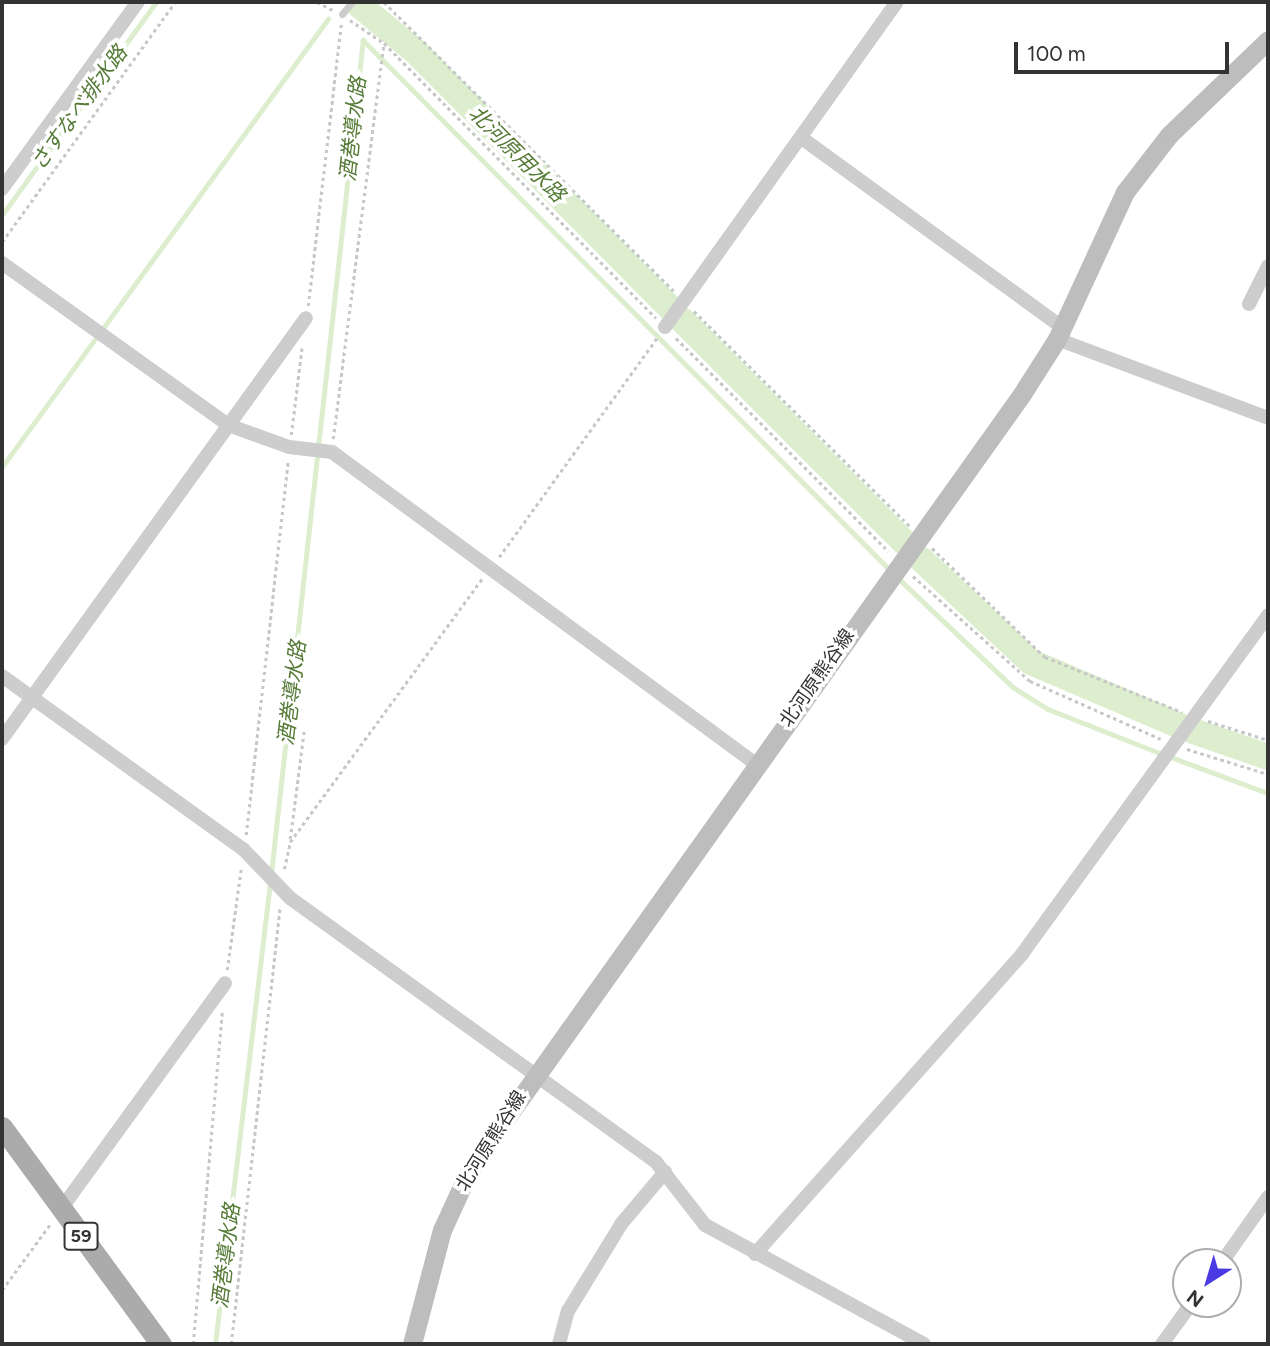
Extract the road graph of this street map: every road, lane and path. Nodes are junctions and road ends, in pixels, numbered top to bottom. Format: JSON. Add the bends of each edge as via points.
{"nodes":[{"id":1,"x":138,"y":2,"type":"edge"},
{"id":2,"x":174,"y":2,"type":"edge"},
{"id":3,"x":317,"y":2,"type":"edge"},
{"id":4,"x":352,"y":2,"type":"edge"},
{"id":5,"x":384,"y":2,"type":"edge"},
{"id":6,"x":897,"y":2,"type":"edge"},
{"id":7,"x":342,"y":14,"type":"junction"},
{"id":8,"x":1268,"y":40,"type":"edge"},
{"id":9,"x":384,"y":44,"type":"junction"},
{"id":10,"x":803,"y":139,"type":"junction"},
{"id":11,"x":2,"y":188,"type":"edge"},
{"id":12,"x":2,"y":242,"type":"edge"},
{"id":13,"x":2,"y":263,"type":"edge"},
{"id":14,"x":1268,"y":266,"type":"edge"},
{"id":15,"x":684,"y":301,"type":"junction"},
{"id":16,"x":1249,"y":304,"type":"dead end"},
{"id":17,"x":306,"y":318,"type":"junction"},
{"id":18,"x":665,"y":327,"type":"junction"},
{"id":19,"x":1059,"y":333,"type":"junction"},
{"id":20,"x":1268,"y":418,"type":"edge"},
{"id":21,"x":228,"y":425,"type":"junction"},
{"id":22,"x":289,"y":447,"type":"junction"},
{"id":23,"x":332,"y":452,"type":"junction"},
{"id":24,"x":919,"y":536,"type":"junction"},
{"id":25,"x":899,"y":563,"type":"junction"},
{"id":26,"x":489,"y":570,"type":"junction"},
{"id":27,"x":1268,"y":615,"type":"edge"},
{"id":28,"x":2,"y":676,"type":"edge"},
{"id":29,"x":32,"y":698,"type":"junction"},
{"id":30,"x":1194,"y":719,"type":"junction"},
{"id":31,"x":304,"y":732,"type":"dead end"},
{"id":32,"x":2,"y":739,"type":"edge"},
{"id":33,"x":1268,"y":740,"type":"edge"},
{"id":34,"x":1176,"y":743,"type":"junction"},
{"id":35,"x":756,"y":764,"type":"junction"},
{"id":36,"x":1268,"y":774,"type":"edge"},
{"id":37,"x":290,"y":842,"type":"junction"},
{"id":38,"x":244,"y":850,"type":"junction"},
{"id":39,"x":279,"y":886,"type":"junction"},
{"id":40,"x":225,"y":983,"type":"junction"},
{"id":41,"x":535,"y":1072,"type":"junction"},
{"id":42,"x":2,"y":1127,"type":"edge"},
{"id":43,"x":665,"y":1172,"type":"junction"},
{"id":44,"x":1268,"y":1198,"type":"edge"},
{"id":45,"x":61,"y":1209,"type":"junction"},
{"id":46,"x":1232,"y":1248,"type":"edge"},
{"id":47,"x":755,"y":1254,"type":"junction"},
{"id":48,"x":2,"y":1290,"type":"edge"},
{"id":49,"x":1181,"y":1318,"type":"edge"},
{"id":50,"x":161,"y":1344,"type":"edge"},
{"id":51,"x":193,"y":1344,"type":"edge"},
{"id":52,"x":231,"y":1344,"type":"edge"},
{"id":53,"x":412,"y":1344,"type":"edge"},
{"id":54,"x":559,"y":1344,"type":"edge"},
{"id":55,"x":924,"y":1344,"type":"edge"},
{"id":56,"x":1162,"y":1344,"type":"edge"}],
"edges":[{"from":1,"to":11,"type":"street"},
{"from":2,"to":12,"type":"path"},
{"from":3,"to":7,"type":"path"},
{"from":4,"to":7,"type":"lane"},
{"from":5,"to":15,"type":"path"},
{"from":6,"to":10,"type":"street"},
{"from":7,"to":9,"type":"path"},
{"from":7,"to":17,"type":"path"},
{"from":8,"to":19,"type":"main road","name":"北河原熊谷線","via":[[1169,135],[1125,192]]},
{"from":9,"to":18,"type":"path"},
{"from":9,"to":23,"type":"path"},
{"from":10,"to":15,"type":"street"},
{"from":10,"to":19,"type":"street"},
{"from":13,"to":21,"type":"street"},
{"from":14,"to":16,"type":"street"},
{"from":15,"to":18,"type":"street"},
{"from":15,"to":24,"type":"path"},
{"from":17,"to":21,"type":"street"},
{"from":17,"to":22,"type":"path"},
{"from":18,"to":25,"type":"path"},
{"from":18,"to":26,"type":"path"},
{"from":19,"to":20,"type":"street"},
{"from":19,"to":24,"type":"main road","name":"北河原熊谷線"},
{"from":21,"to":22,"type":"street"},
{"from":21,"to":29,"type":"street"},
{"from":22,"to":23,"type":"street"},
{"from":22,"to":38,"type":"path"},
{"from":23,"to":26,"type":"street"},
{"from":24,"to":25,"type":"main road","name":"北河原熊谷線"},
{"from":24,"to":30,"type":"path","via":[[1045,657]]},
{"from":25,"to":34,"type":"path","via":[[1030,681]]},
{"from":25,"to":35,"type":"main road","name":"北河原熊谷線"},
{"from":26,"to":35,"type":"street"},
{"from":26,"to":37,"type":"path"},
{"from":27,"to":30,"type":"street"},
{"from":28,"to":29,"type":"street"},
{"from":29,"to":32,"type":"street"},
{"from":29,"to":38,"type":"street"},
{"from":30,"to":33,"type":"path"},
{"from":30,"to":34,"type":"street"},
{"from":31,"to":37,"type":"path"},
{"from":34,"to":36,"type":"path"},
{"from":34,"to":47,"type":"street","via":[[1022,954]]},
{"from":35,"to":41,"type":"main road","name":"北河原熊谷線"},
{"from":37,"to":39,"type":"path"},
{"from":38,"to":39,"type":"street"},
{"from":38,"to":40,"type":"path"},
{"from":39,"to":41,"type":"street"},
{"from":39,"to":52,"type":"path"},
{"from":40,"to":45,"type":"street"},
{"from":40,"to":51,"type":"path"},
{"from":41,"to":43,"type":"street"},
{"from":41,"to":53,"type":"main road","name":"北河原熊谷線","via":[[453,1201]]},
{"from":42,"to":45,"type":"main road","number":"59"},
{"from":43,"to":47,"type":"street","via":[[705,1226]]},
{"from":43,"to":54,"type":"street","via":[[615,1233],[568,1311]]},
{"from":44,"to":46,"type":"street"},
{"from":45,"to":48,"type":"path"},
{"from":45,"to":50,"type":"main road","number":"59"},
{"from":47,"to":55,"type":"street"},
{"from":49,"to":56,"type":"street"}]}
